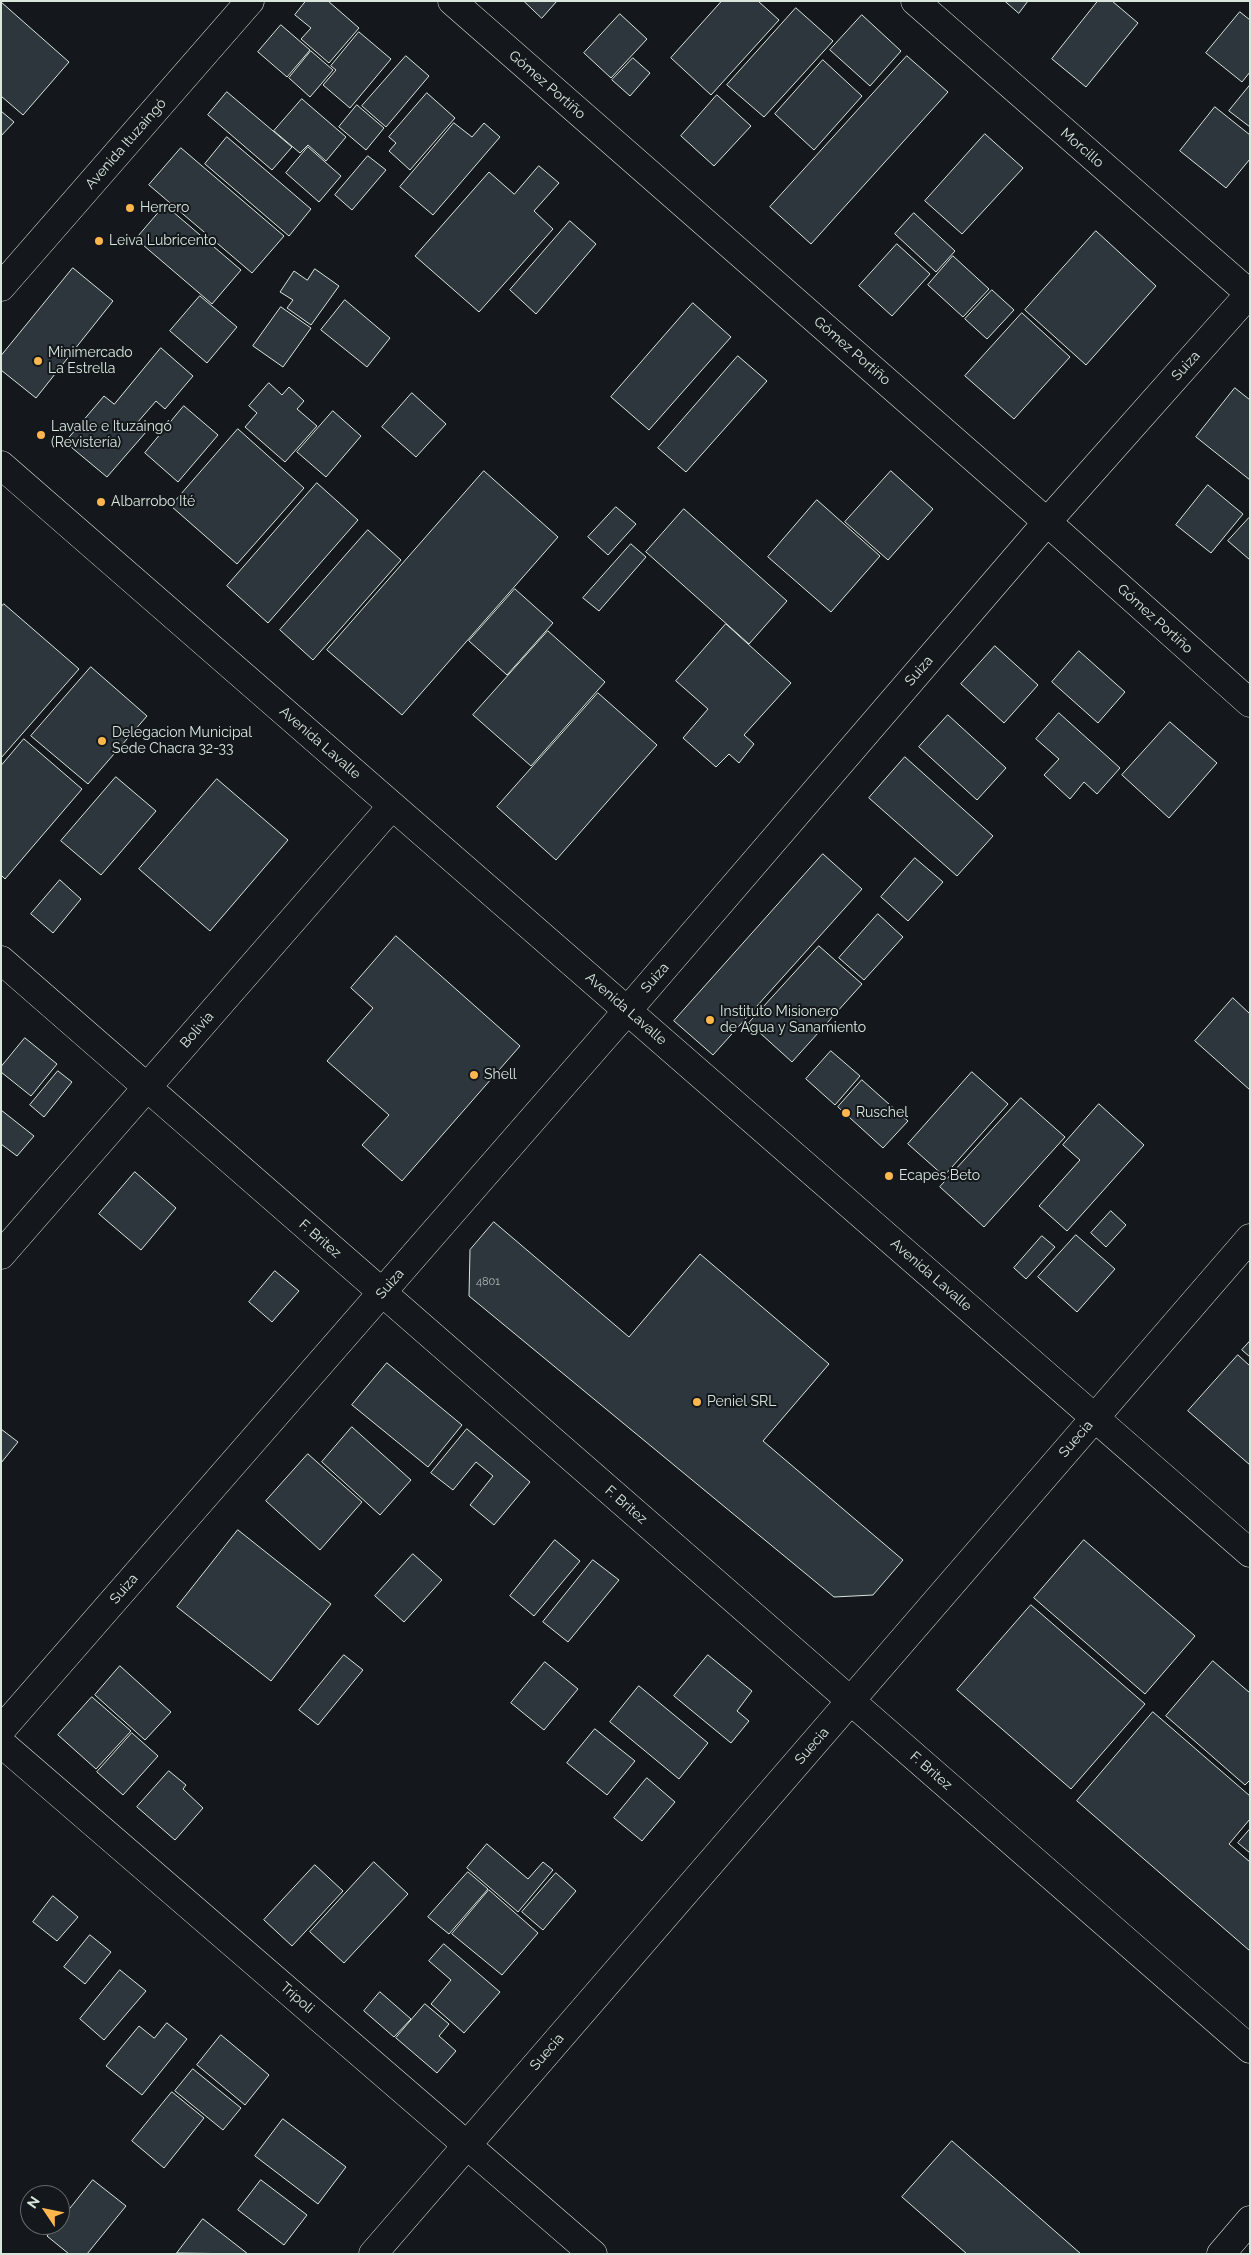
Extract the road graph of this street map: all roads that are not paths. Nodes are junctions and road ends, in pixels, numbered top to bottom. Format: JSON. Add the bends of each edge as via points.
{"nodes":[{"id":1,"x":250,"y":1,"type":"edge"},
{"id":2,"x":452,"y":1,"type":"edge"},
{"id":3,"x":915,"y":1,"type":"edge"},
{"id":4,"x":1,"y":287,"type":"edge"},
{"id":5,"x":1250,"y":294,"type":"edge"},
{"id":6,"x":1,"y":465,"type":"edge"},
{"id":7,"x":1046,"y":522,"type":"junction"},
{"id":8,"x":1250,"y":704,"type":"edge"},
{"id":9,"x":392,"y":806,"type":"junction"},
{"id":10,"x":1,"y":960,"type":"edge"},
{"id":11,"x":628,"y":1011,"type":"junction"},
{"id":12,"x":147,"y":1087,"type":"junction"},
{"id":13,"x":1250,"y":1238,"type":"edge"},
{"id":14,"x":1,"y":1255,"type":"edge"},
{"id":15,"x":382,"y":1292,"type":"junction"},
{"id":16,"x":1094,"y":1418,"type":"junction"},
{"id":17,"x":1250,"y":1553,"type":"edge"},
{"id":18,"x":851,"y":1701,"type":"junction"},
{"id":19,"x":1,"y":1730,"type":"edge"},
{"id":20,"x":1,"y":1743,"type":"edge"},
{"id":21,"x":1250,"y":2049,"type":"edge"},
{"id":22,"x":467,"y":2145,"type":"junction"},
{"id":23,"x":1250,"y":2220,"type":"edge"},
{"id":24,"x":373,"y":2254,"type":"edge"},
{"id":25,"x":593,"y":2254,"type":"edge"},
{"id":26,"x":1221,"y":2254,"type":"edge"}],
"edges":[{"from":1,"to":4,"type":"street","name":"Avenida Ituzaingó"},
{"from":2,"to":7,"type":"street","name":"Gómez Portiño"},
{"from":3,"to":5,"type":"street","name":"Morcillo"},
{"from":5,"to":7,"type":"street","name":"Suiza"},
{"from":6,"to":9,"type":"street","name":"Avenida Lavalle"},
{"from":7,"to":8,"type":"street","name":"Gómez Portiño"},
{"from":7,"to":11,"type":"street","name":"Suiza"},
{"from":9,"to":11,"type":"street","name":"Avenida Lavalle"},
{"from":9,"to":12,"type":"street","name":"Bolivia"},
{"from":10,"to":12,"type":"street","name":"F. Britez"},
{"from":11,"to":15,"type":"street","name":"Suiza"},
{"from":11,"to":16,"type":"street","name":"Avenida Lavalle"},
{"from":12,"to":14,"type":"street","name":"Bolivia"},
{"from":12,"to":15,"type":"street","name":"F. Britez"},
{"from":13,"to":16,"type":"street","name":"Suecia"},
{"from":15,"to":18,"type":"street","name":"F. Britez"},
{"from":15,"to":19,"type":"street","name":"Suiza"},
{"from":16,"to":17,"type":"street","name":"Avenida Lavalle"},
{"from":16,"to":18,"type":"street","name":"Suecia"},
{"from":18,"to":21,"type":"street","name":"F. Britez"},
{"from":18,"to":22,"type":"street","name":"Suecia"},
{"from":20,"to":22,"type":"street","name":"Trípoli"},
{"from":22,"to":24,"type":"street","name":"Suecia"},
{"from":22,"to":25,"type":"street","name":"Trípoli"},
{"from":23,"to":26,"type":"street"}]}
